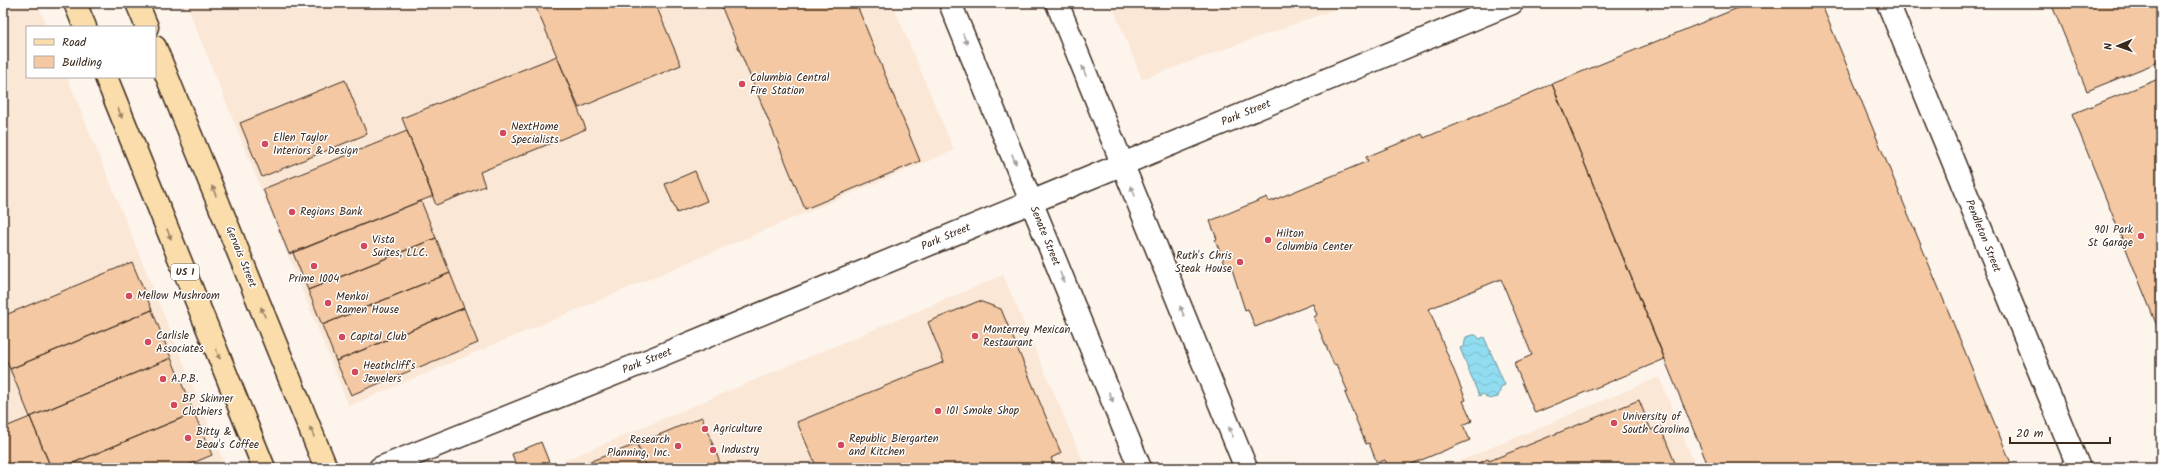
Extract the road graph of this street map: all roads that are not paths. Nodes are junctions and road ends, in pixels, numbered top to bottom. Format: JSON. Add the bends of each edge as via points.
{"nodes":[{"id":1,"x":75,"y":3,"type":"edge"},
{"id":2,"x":137,"y":3,"type":"edge"},
{"id":3,"x":950,"y":3,"type":"edge"},
{"id":4,"x":1057,"y":3,"type":"edge"},
{"id":5,"x":1512,"y":3,"type":"edge"},
{"id":6,"x":1888,"y":3,"type":"edge"},
{"id":7,"x":85,"y":26,"type":"edge"},
{"id":8,"x":147,"y":26,"type":"edge"},
{"id":9,"x":156,"y":49,"type":"edge"},
{"id":10,"x":106,"y":78,"type":"edge"},
{"id":11,"x":1122,"y":164,"type":"junction"},
{"id":12,"x":1031,"y":202,"type":"junction"},
{"id":13,"x":264,"y":468,"type":"edge"},
{"id":14,"x":326,"y":468,"type":"edge"},
{"id":15,"x":380,"y":468,"type":"edge"},
{"id":16,"x":1140,"y":468,"type":"edge"},
{"id":17,"x":1246,"y":468,"type":"edge"},
{"id":18,"x":2079,"y":468,"type":"edge"}],
"edges":[{"from":1,"to":7,"type":"main road"},
{"from":2,"to":8,"type":"main road"},
{"from":3,"to":12,"type":"street","name":"Senate Street","one_way":true},
{"from":11,"to":4,"type":"street","one_way":true},
{"from":5,"to":11,"type":"street","name":"Park Street"},
{"from":6,"to":18,"type":"street","name":"Pendleton Street"},
{"from":14,"to":9,"type":"main road","name":"Gervais Street","one_way":true},
{"from":10,"to":13,"type":"main road","number":"US 1","one_way":true},
{"from":11,"to":12,"type":"street","name":"Park Street"},
{"from":17,"to":11,"type":"street","one_way":true},
{"from":12,"to":15,"type":"street","name":"Park Street"},
{"from":12,"to":16,"type":"street","name":"Senate Street","one_way":true}]}
